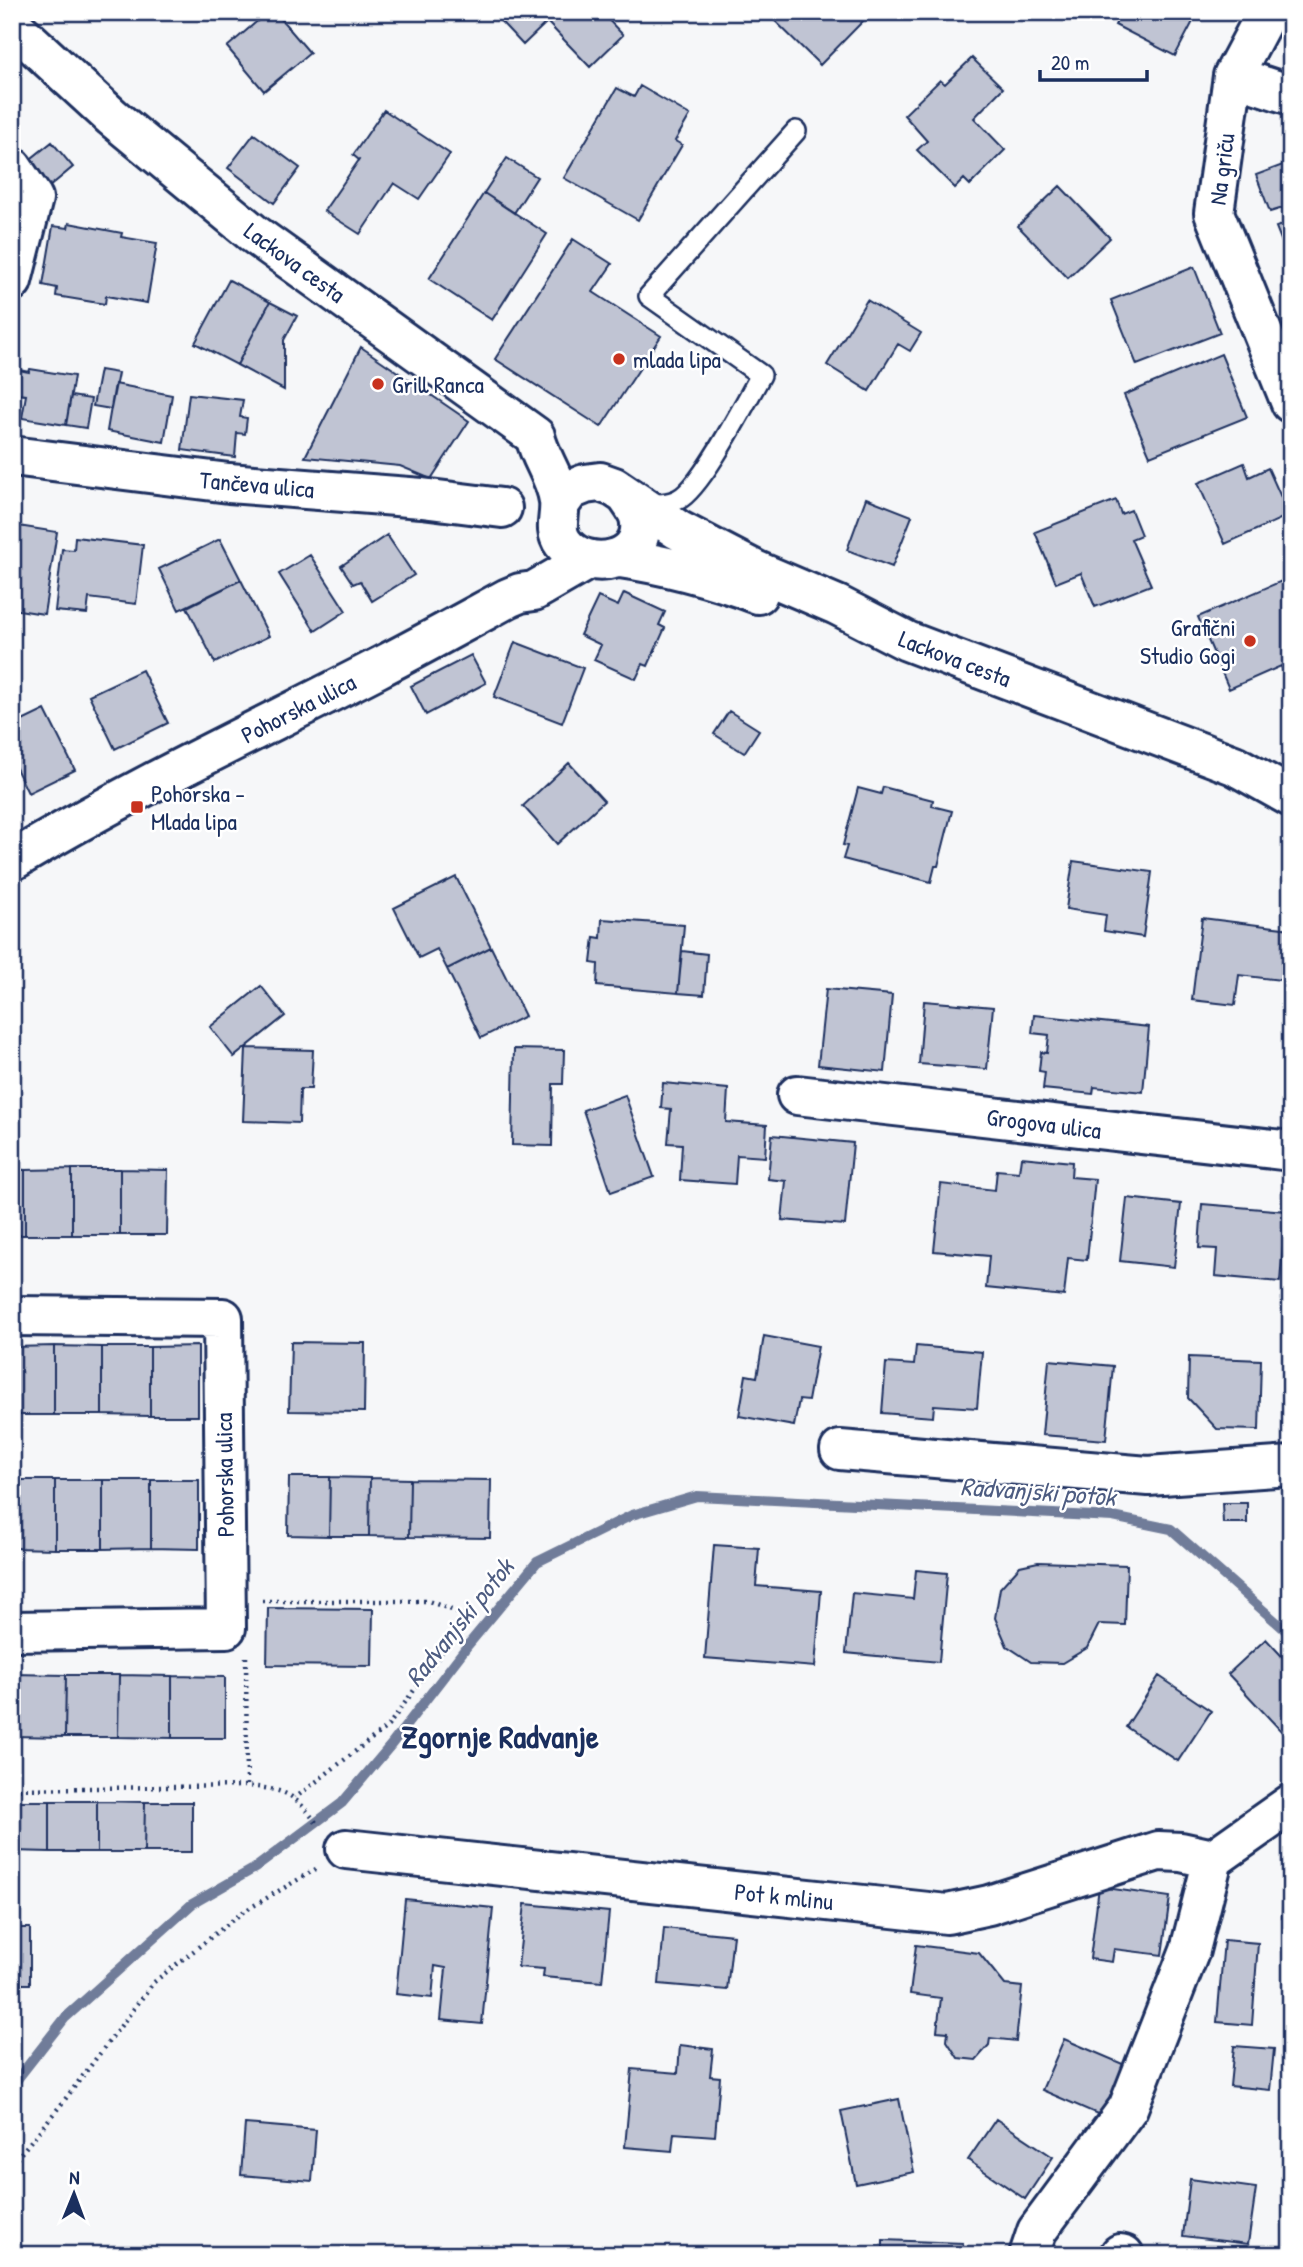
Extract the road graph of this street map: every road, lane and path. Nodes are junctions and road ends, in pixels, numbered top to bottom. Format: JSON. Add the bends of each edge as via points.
{"nodes":[{"id":1,"x":1267,"y":12,"type":"edge"},
{"id":2,"x":12,"y":25,"type":"edge"},
{"id":3,"x":1233,"y":76,"type":"junction"},
{"id":4,"x":1291,"y":95,"type":"edge"},
{"id":5,"x":796,"y":131,"type":"dead end"},
{"id":6,"x":12,"y":167,"type":"edge"},
{"id":7,"x":12,"y":281,"type":"edge"},
{"id":8,"x":1291,"y":403,"type":"edge"},
{"id":9,"x":535,"y":436,"type":"junction"},
{"id":10,"x":12,"y":456,"type":"edge"},
{"id":11,"x":614,"y":490,"type":"junction"},
{"id":12,"x":502,"y":508,"type":"dead end"},
{"id":13,"x":558,"y":517,"type":"junction"},
{"id":14,"x":603,"y":559,"type":"junction"},
{"id":15,"x":520,"y":593,"type":"junction"},
{"id":16,"x":907,"y":641,"type":"junction"},
{"id":17,"x":1291,"y":797,"type":"edge"},
{"id":18,"x":12,"y":862,"type":"edge"},
{"id":19,"x":797,"y":1095,"type":"dead end"},
{"id":20,"x":1291,"y":1152,"type":"edge"},
{"id":21,"x":12,"y":1316,"type":"edge"},
{"id":22,"x":840,"y":1450,"type":"dead end"},
{"id":23,"x":1291,"y":1466,"type":"edge"},
{"id":24,"x":226,"y":1614,"type":"junction"},
{"id":25,"x":12,"y":1631,"type":"edge"},
{"id":26,"x":247,"y":1786,"type":"junction"},
{"id":27,"x":12,"y":1788,"type":"edge"},
{"id":28,"x":295,"y":1798,"type":"junction"},
{"id":29,"x":1291,"y":1804,"type":"edge"},
{"id":30,"x":310,"y":1815,"type":"dead end"},
{"id":31,"x":346,"y":1849,"type":"joint"},
{"id":32,"x":1213,"y":1859,"type":"junction"},
{"id":33,"x":12,"y":2164,"type":"edge"},
{"id":34,"x":1029,"y":2255,"type":"edge"}],
"edges":[{"from":1,"to":3,"type":"street","name":"Na griču"},
{"from":2,"to":9,"type":"street","name":"Lackova cesta","via":[[112,117],[254,234]]},
{"from":3,"to":4,"type":"street"},
{"from":3,"to":8,"type":"street","name":"Na griču","via":[[1213,213]]},
{"from":5,"to":11,"type":"lane","via":[[649,296],[761,375],[703,474],[679,499],[654,505]]},
{"from":6,"to":7,"type":"street","via":[[33,198]]},
{"from":9,"to":11,"type":"street","name":"Lackova cesta","via":[[551,441]]},
{"from":9,"to":13,"type":"street","name":"Lackova cesta","via":[[554,478]]},
{"from":10,"to":12,"type":"street","name":"Tančeva ulica"},
{"from":11,"to":13,"type":"street","via":[[585,484],[570,490]]},
{"from":11,"to":14,"type":"street","via":[[638,514],[640,531],[635,547]]},
{"from":11,"to":16,"type":"street","name":"Lackova cesta","via":[[757,571]]},
{"from":13,"to":14,"type":"street","name":"Lackova cesta","via":[[561,541],[572,553]]},
{"from":13,"to":15,"type":"street"},
{"from":14,"to":15,"type":"street","name":"Pohorska ulica"},
{"from":14,"to":16,"type":"street","via":[[700,573]]},
{"from":15,"to":18,"type":"street","name":"Pohorska ulica","via":[[192,762]]},
{"from":16,"to":17,"type":"street","name":"Lackova cesta","via":[[1234,765]]},
{"from":19,"to":20,"type":"street","name":"Grogova ulica"},
{"from":21,"to":24,"type":"street","name":"Pohorska ulica","via":[[223,1318]]},
{"from":22,"to":23,"type":"street","via":[[1149,1476]]},
{"from":24,"to":25,"type":"street"},
{"from":24,"to":26,"type":"path","via":[[246,1649]]},
{"from":24,"to":28,"type":"path","via":[[428,1601],[468,1616],[388,1726]]},
{"from":26,"to":27,"type":"path"},
{"from":26,"to":28,"type":"path","via":[[276,1788]]},
{"from":28,"to":30,"type":"path"},
{"from":29,"to":32,"type":"street"},
{"from":31,"to":32,"type":"street","name":"Pot k mlinu","via":[[947,1914],[1158,1852]]},
{"from":31,"to":33,"type":"path","via":[[243,1912],[154,1982]]},
{"from":32,"to":34,"type":"street","via":[[1190,1951],[1128,2108],[1037,2231]]}]}
